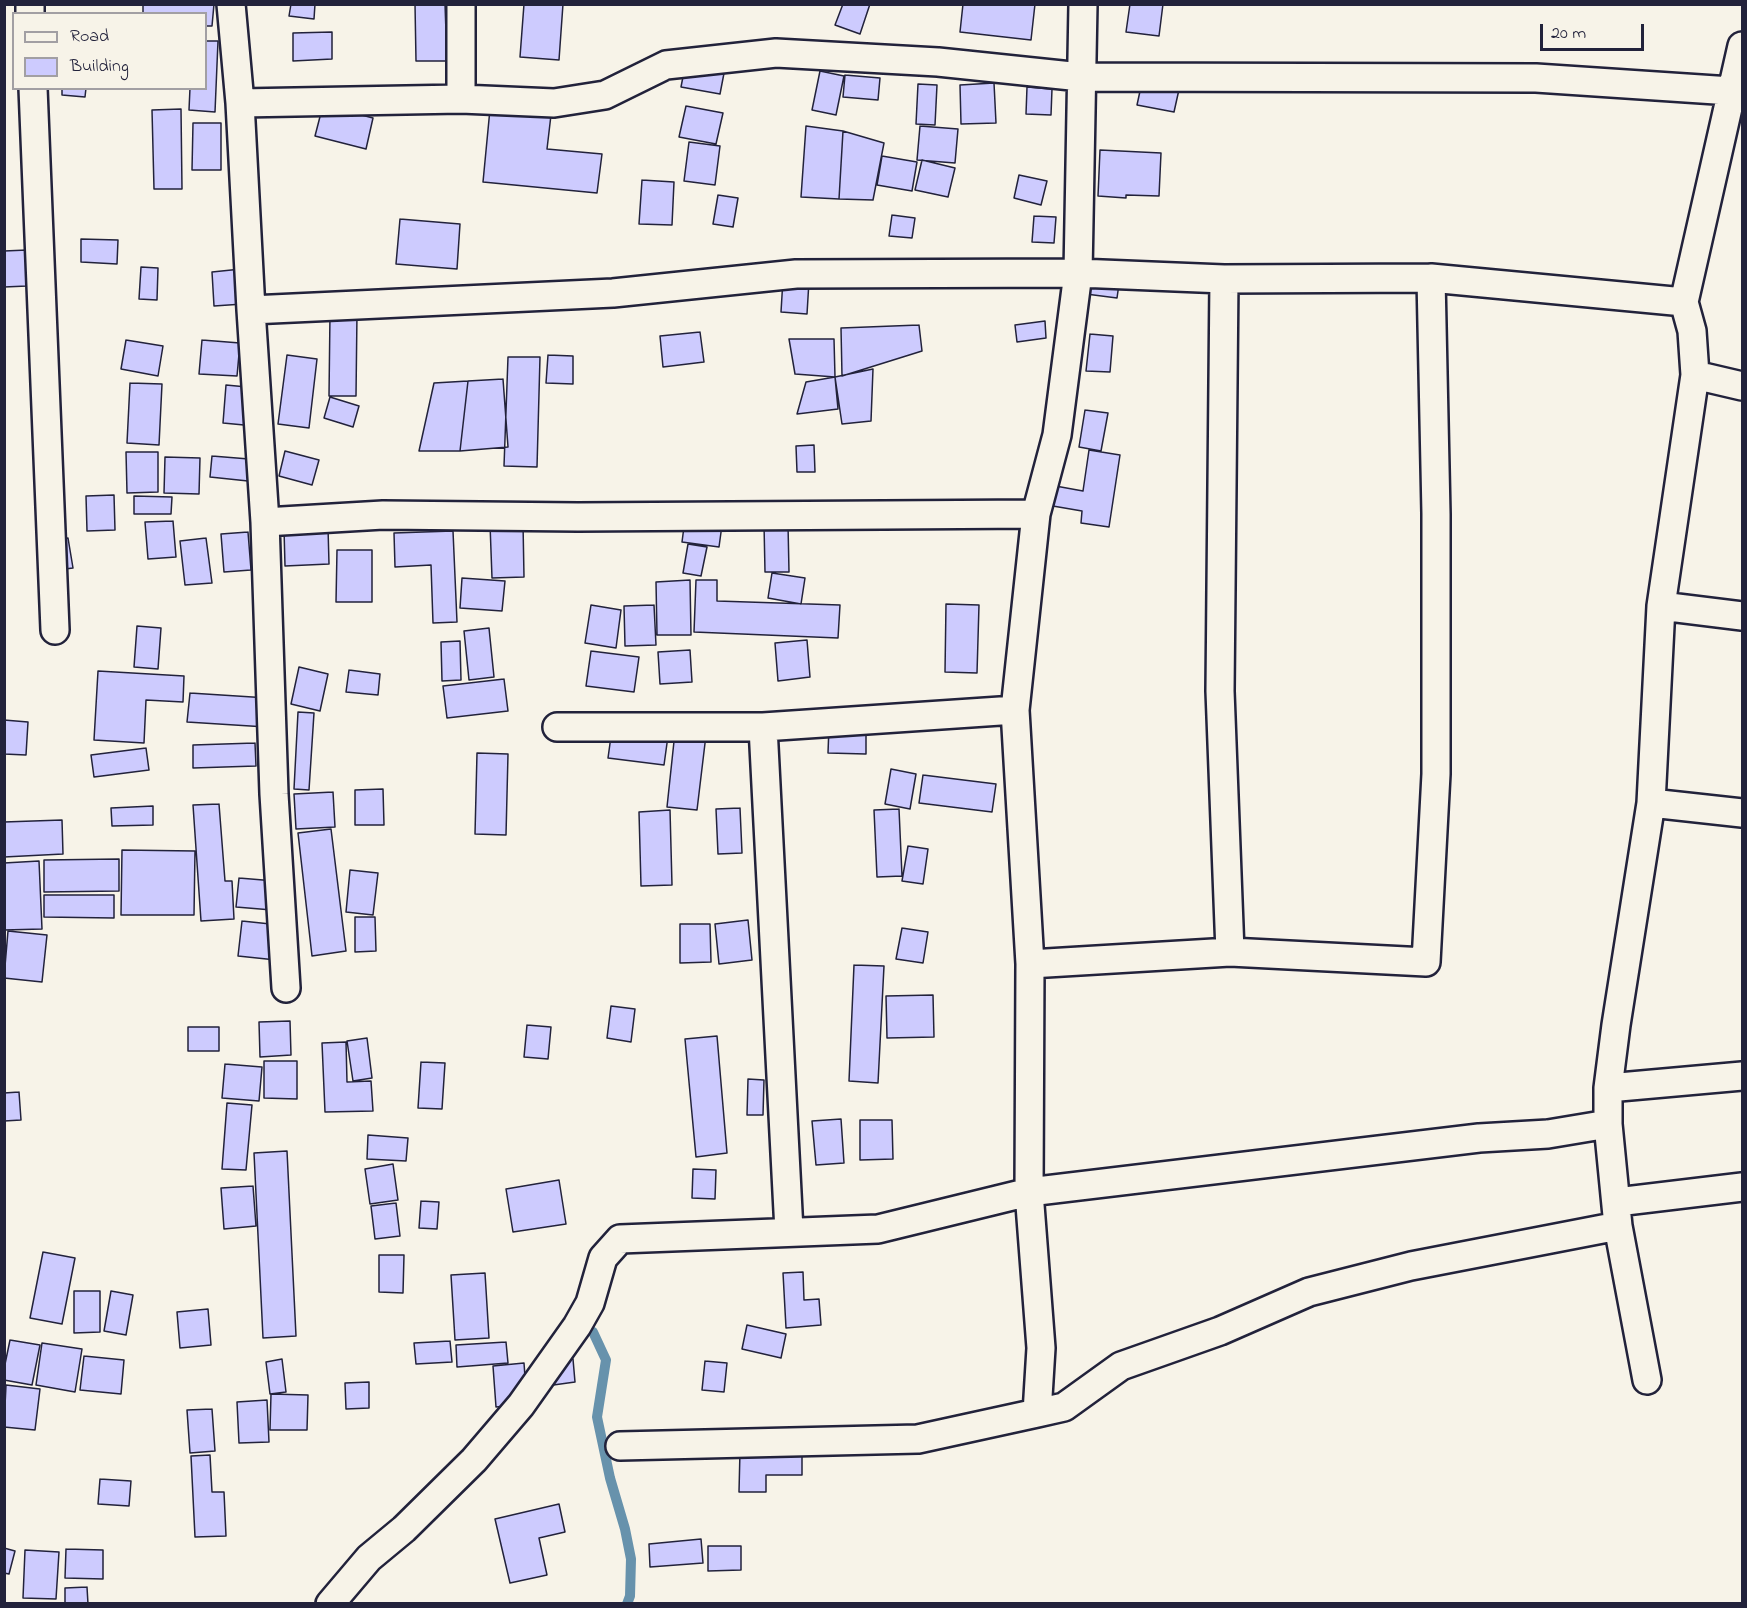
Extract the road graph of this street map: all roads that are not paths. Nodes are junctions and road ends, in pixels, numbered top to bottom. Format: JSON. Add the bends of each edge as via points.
{"nodes":[{"id":1,"x":231,"y":4,"type":"edge"},
{"id":2,"x":461,"y":4,"type":"edge"},
{"id":3,"x":1083,"y":4,"type":"edge"},
{"id":4,"x":1743,"y":46,"type":"edge"},
{"id":5,"x":1081,"y":77,"type":"junction"},
{"id":6,"x":33,"y":90,"type":"edge"},
{"id":7,"x":1731,"y":91,"type":"junction"},
{"id":8,"x":461,"y":99,"type":"junction"},
{"id":9,"x":240,"y":103,"type":"junction"},
{"id":10,"x":1078,"y":273,"type":"junction"},
{"id":11,"x":1431,"y":278,"type":"junction"},
{"id":12,"x":1224,"y":279,"type":"junction"},
{"id":13,"x":1684,"y":302,"type":"junction"},
{"id":14,"x":251,"y":310,"type":"junction"},
{"id":15,"x":1695,"y":375,"type":"junction"},
{"id":16,"x":1743,"y":386,"type":"edge"},
{"id":17,"x":1036,"y":514,"type":"junction"},
{"id":18,"x":265,"y":522,"type":"junction"},
{"id":19,"x":1661,"y":606,"type":"junction"},
{"id":20,"x":1743,"y":616,"type":"edge"},
{"id":21,"x":55,"y":630,"type":"dead end"},
{"id":22,"x":1014,"y":710,"type":"junction"},
{"id":23,"x":557,"y":727,"type":"dead end"},
{"id":24,"x":763,"y":727,"type":"junction"},
{"id":25,"x":1651,"y":802,"type":"junction"},
{"id":26,"x":1743,"y":813,"type":"edge"},
{"id":27,"x":1230,"y":952,"type":"junction"},
{"id":28,"x":1030,"y":964,"type":"junction"},
{"id":29,"x":286,"y":988,"type":"dead end"},
{"id":30,"x":1743,"y":1076,"type":"edge"},
{"id":31,"x":1608,"y":1088,"type":"junction"},
{"id":32,"x":1608,"y":1124,"type":"junction"},
{"id":33,"x":1743,"y":1186,"type":"edge"},
{"id":34,"x":1029,"y":1192,"type":"junction"},
{"id":35,"x":1617,"y":1214,"type":"junction"},
{"id":36,"x":789,"y":1231,"type":"junction"},
{"id":37,"x":1647,"y":1380,"type":"dead end"},
{"id":38,"x":1037,"y":1413,"type":"junction"},
{"id":39,"x":620,"y":1446,"type":"dead end"},
{"id":40,"x":330,"y":1604,"type":"edge"}],
"edges":[{"from":1,"to":9,"type":"street"},
{"from":2,"to":8,"type":"street"},
{"from":3,"to":5,"type":"street"},
{"from":4,"to":7,"type":"street"},
{"from":5,"to":7,"type":"street","via":[[1536,78]]},
{"from":5,"to":8,"type":"street","via":[[938,62],[776,54],[666,64],[605,95],[554,103]]},
{"from":5,"to":10,"type":"street"},
{"from":6,"to":21,"type":"street"},
{"from":7,"to":13,"type":"street"},
{"from":8,"to":9,"type":"street"},
{"from":9,"to":14,"type":"street"},
{"from":10,"to":12,"type":"street"},
{"from":10,"to":14,"type":"street","via":[[796,273],[613,293]]},
{"from":10,"to":17,"type":"street","via":[[1057,435]]},
{"from":11,"to":12,"type":"street"},
{"from":11,"to":13,"type":"street"},
{"from":11,"to":27,"type":"street","via":[[1436,774],[1426,962]]},
{"from":12,"to":27,"type":"street","via":[[1220,691]]},
{"from":13,"to":15,"type":"street","via":[[1692,331]]},
{"from":14,"to":18,"type":"street"},
{"from":15,"to":16,"type":"street"},
{"from":15,"to":19,"type":"street"},
{"from":17,"to":18,"type":"street","via":[[578,517],[383,514]]},
{"from":17,"to":22,"type":"street"},
{"from":18,"to":29,"type":"street","via":[[274,794]]},
{"from":19,"to":20,"type":"street"},
{"from":19,"to":25,"type":"street"},
{"from":22,"to":24,"type":"street"},
{"from":22,"to":28,"type":"street"},
{"from":23,"to":24,"type":"street"},
{"from":24,"to":36,"type":"street"},
{"from":25,"to":26,"type":"street"},
{"from":25,"to":31,"type":"street"},
{"from":27,"to":28,"type":"street"},
{"from":28,"to":34,"type":"street"},
{"from":30,"to":31,"type":"street"},
{"from":31,"to":32,"type":"street"},
{"from":32,"to":34,"type":"street"},
{"from":32,"to":35,"type":"street"},
{"from":33,"to":35,"type":"street"},
{"from":34,"to":36,"type":"street","via":[[878,1229]]},
{"from":34,"to":38,"type":"street","via":[[1041,1348]]},
{"from":35,"to":37,"type":"street"},
{"from":35,"to":38,"type":"street","via":[[1309,1292],[1221,1331],[1121,1366],[1064,1407]]},
{"from":36,"to":40,"type":"street","via":[[620,1239],[603,1258],[591,1303],[521,1404],[474,1460],[369,1558]]},
{"from":38,"to":39,"type":"street","via":[[918,1439]]}]}
